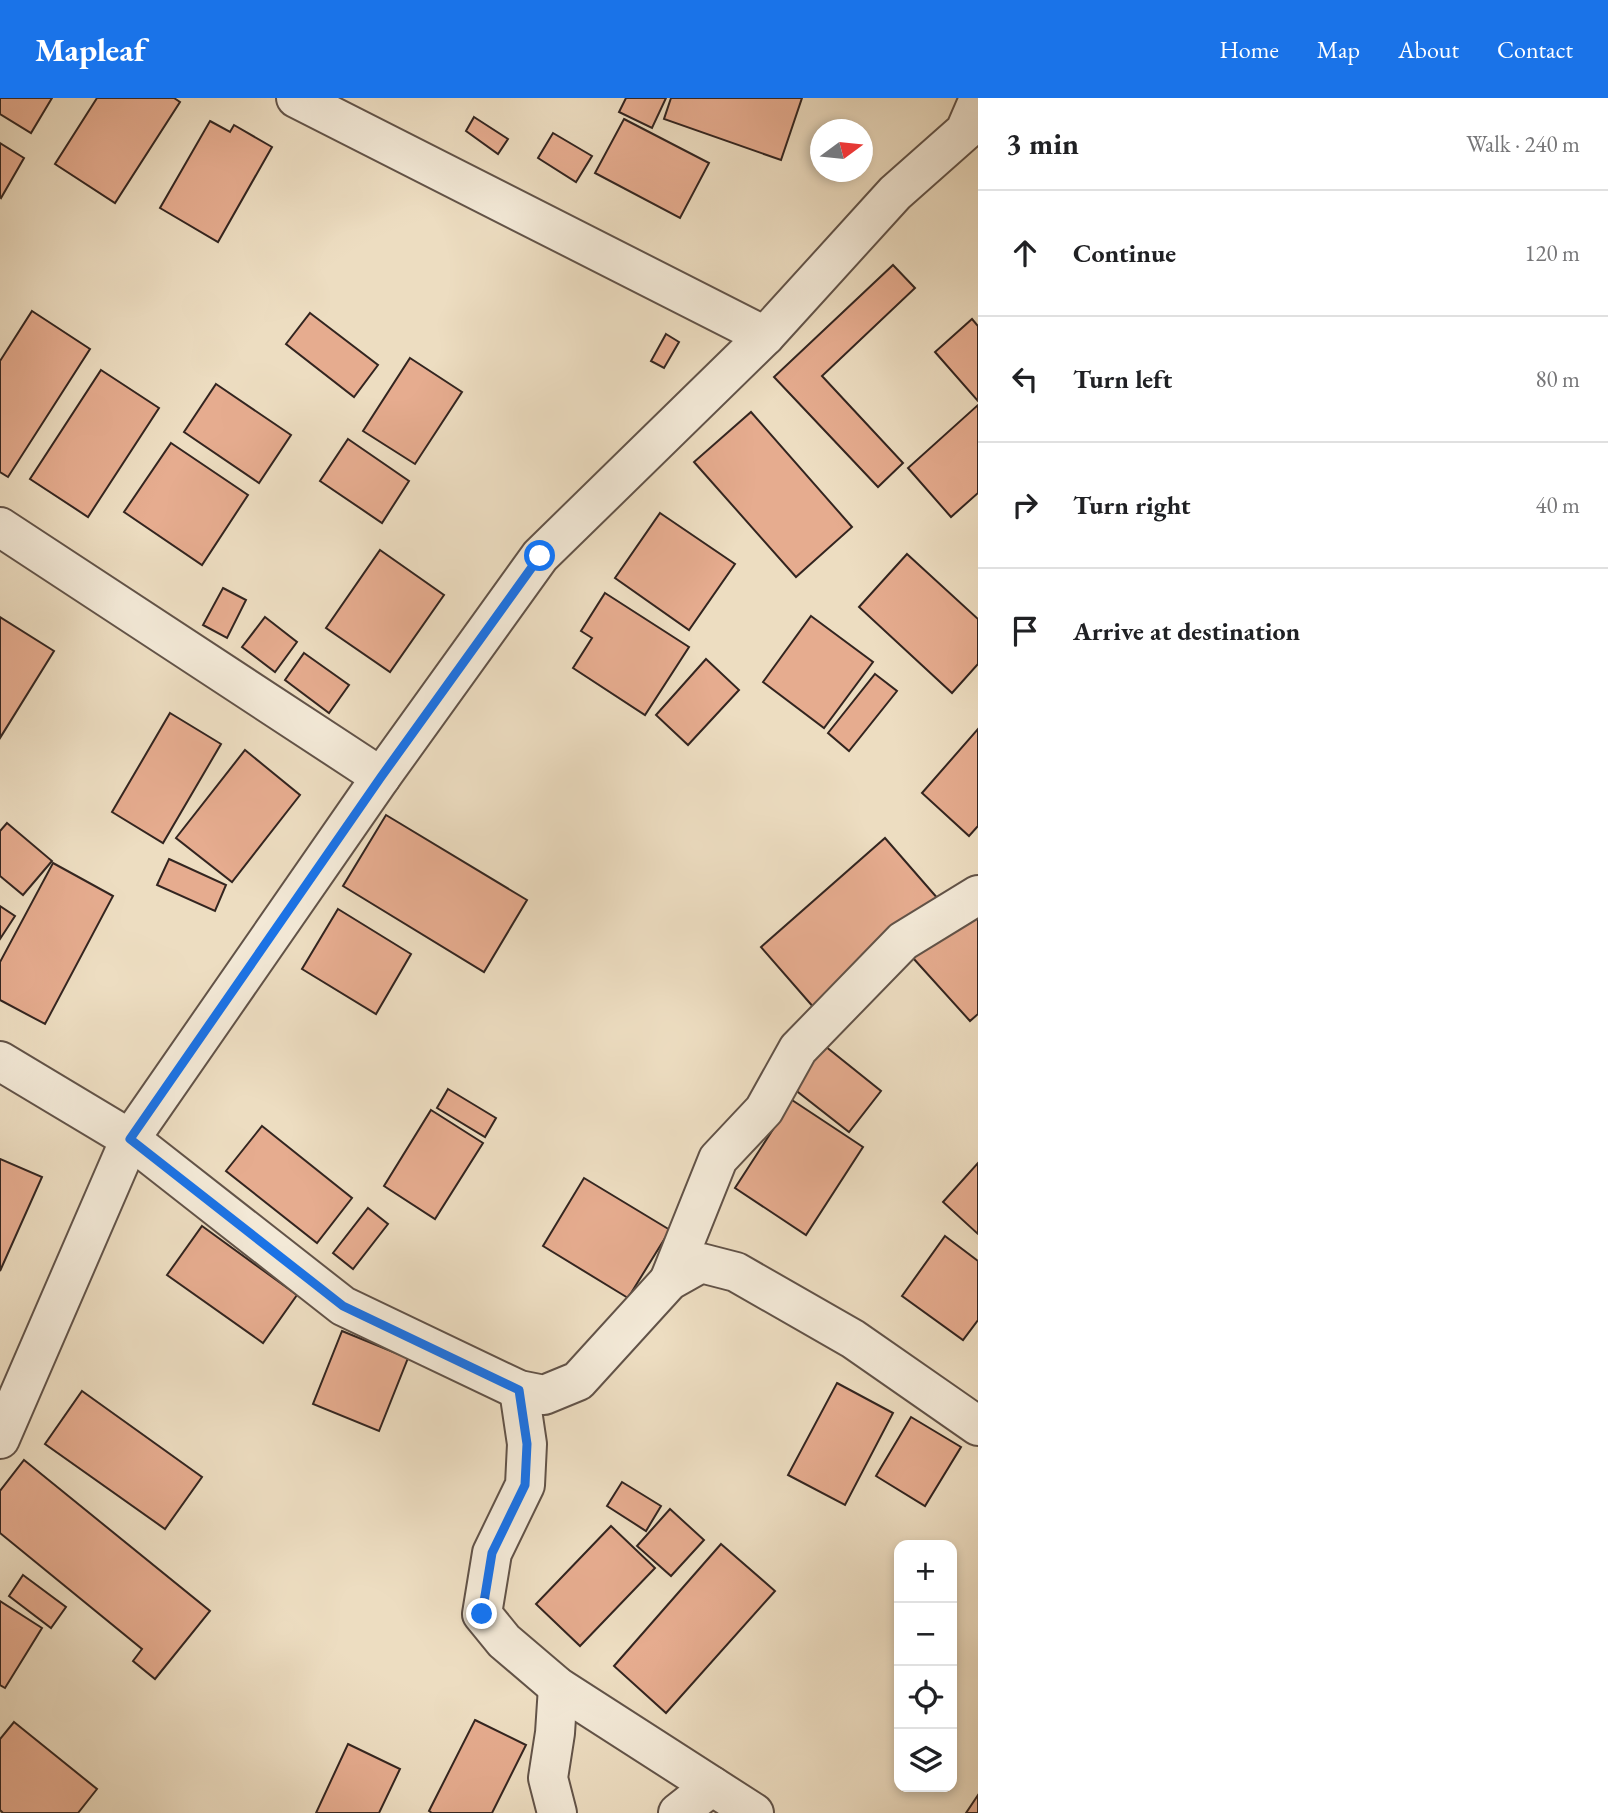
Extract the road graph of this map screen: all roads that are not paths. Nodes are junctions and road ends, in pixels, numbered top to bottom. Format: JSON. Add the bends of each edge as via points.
{"nodes":[{"id":1,"x":296,"y":98,"type":"edge"},
{"id":2,"x":974,"y":124,"type":"edge"},
{"id":3,"x":765,"y":336,"type":"junction"},
{"id":4,"x":0,"y":527,"type":"edge"},
{"id":5,"x":381,"y":777,"type":"junction"},
{"id":6,"x":978,"y":895,"type":"edge"},
{"id":7,"x":0,"y":1061,"type":"edge"},
{"id":8,"x":130,"y":1139,"type":"junction"},
{"id":9,"x":669,"y":1281,"type":"junction"},
{"id":10,"x":519,"y":1390,"type":"junction"},
{"id":11,"x":978,"y":1426,"type":"edge"},
{"id":12,"x":0,"y":1439,"type":"edge"},
{"id":13,"x":558,"y":1687,"type":"junction"},
{"id":14,"x":712,"y":1786,"type":"junction"},
{"id":15,"x":557,"y":1813,"type":"edge"},
{"id":16,"x":678,"y":1813,"type":"edge"},
{"id":17,"x":754,"y":1813,"type":"edge"}],
"edges":[{"from":1,"to":3,"type":"street"},
{"from":2,"to":3,"type":"street","via":[[895,192]]},
{"from":3,"to":5,"type":"street","via":[[540,556]]},
{"from":4,"to":5,"type":"street"},
{"from":5,"to":8,"type":"street"},
{"from":6,"to":9,"type":"street","via":[[903,942],[798,1049],[764,1110],[718,1159]]},
{"from":7,"to":8,"type":"street"},
{"from":8,"to":10,"type":"street","via":[[343,1306]]},
{"from":8,"to":12,"type":"street"},
{"from":9,"to":10,"type":"street","via":[[578,1381],[544,1395]]},
{"from":9,"to":11,"type":"street","via":[[701,1263],[736,1272],[853,1339]]},
{"from":10,"to":13,"type":"street","via":[[527,1444],[525,1485],[492,1553],[482,1614],[504,1641]]},
{"from":13,"to":14,"type":"street"},
{"from":13,"to":15,"type":"street","via":[[548,1778]]},
{"from":14,"to":16,"type":"street"},
{"from":14,"to":17,"type":"street"}]}
